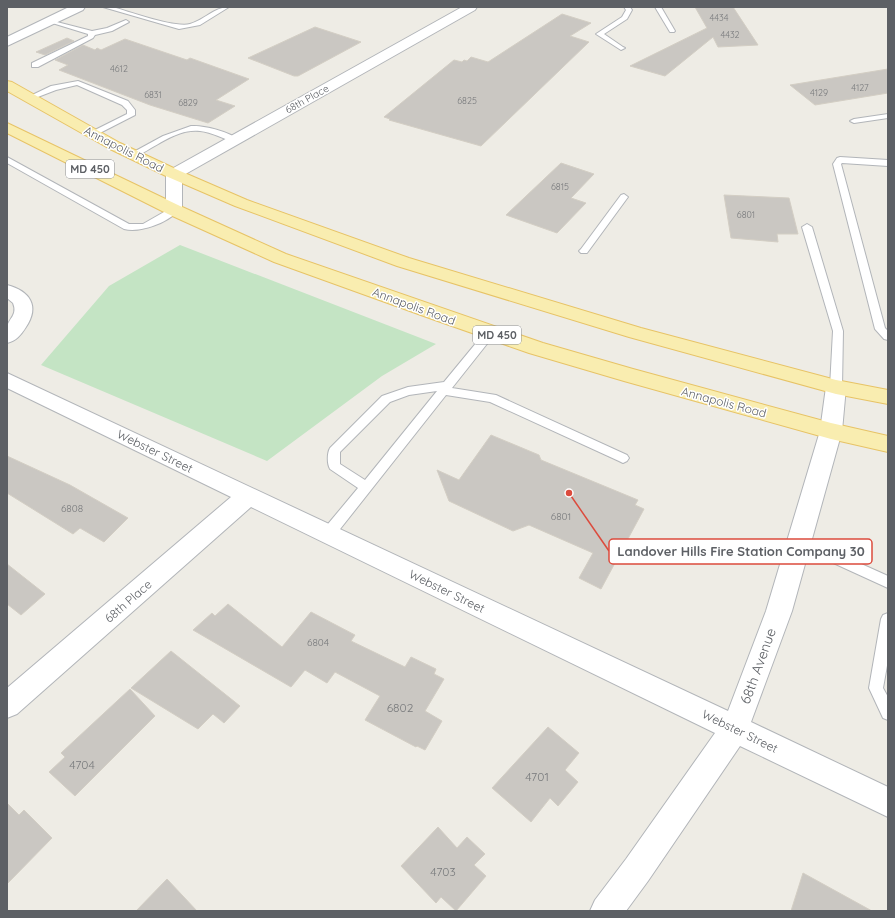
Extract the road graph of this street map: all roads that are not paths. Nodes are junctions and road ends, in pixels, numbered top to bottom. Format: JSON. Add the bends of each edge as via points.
{"nodes":[{"id":1,"x":79,"y":7,"type":"edge"},
{"id":2,"x":106,"y":7,"type":"edge"},
{"id":3,"x":226,"y":7,"type":"edge"},
{"id":4,"x":471,"y":7,"type":"edge"},
{"id":5,"x":627,"y":7,"type":"edge"},
{"id":6,"x":658,"y":7,"type":"edge"},
{"id":7,"x":51,"y":20,"type":"junction"},
{"id":8,"x":126,"y":22,"type":"dead end"},
{"id":9,"x":672,"y":31,"type":"dead end"},
{"id":10,"x":92,"y":33,"type":"junction"},
{"id":11,"x":7,"y":42,"type":"edge"},
{"id":12,"x":621,"y":48,"type":"dead end"},
{"id":13,"x":35,"y":65,"type":"dead end"},
{"id":14,"x":7,"y":85,"type":"edge"},
{"id":15,"x":30,"y":98,"type":"junction"},
{"id":16,"x":888,"y":116,"type":"edge"},
{"id":17,"x":854,"y":122,"type":"dead end"},
{"id":18,"x":7,"y":127,"type":"edge"},
{"id":19,"x":94,"y":134,"type":"junction"},
{"id":20,"x":235,"y":140,"type":"junction"},
{"id":21,"x":134,"y":154,"type":"junction"},
{"id":22,"x":7,"y":160,"type":"edge"},
{"id":23,"x":888,"y":164,"type":"edge"},
{"id":24,"x":174,"y":174,"type":"junction"},
{"id":25,"x":624,"y":197,"type":"dead end"},
{"id":26,"x":174,"y":210,"type":"junction"},
{"id":27,"x":807,"y":227,"type":"dead end"},
{"id":28,"x":584,"y":251,"type":"dead end"},
{"id":29,"x":7,"y":291,"type":"edge"},
{"id":30,"x":490,"y":333,"type":"junction"},
{"id":31,"x":7,"y":337,"type":"edge"},
{"id":32,"x":888,"y":337,"type":"edge"},
{"id":33,"x":7,"y":380,"type":"edge"},
{"id":34,"x":836,"y":387,"type":"junction"},
{"id":35,"x":445,"y":388,"type":"junction"},
{"id":36,"x":888,"y":397,"type":"edge"},
{"id":37,"x":831,"y":431,"type":"junction"},
{"id":38,"x":888,"y":444,"type":"edge"},
{"id":39,"x":623,"y":458,"type":"dead end"},
{"id":40,"x":366,"y":487,"type":"junction"},
{"id":41,"x":248,"y":496,"type":"junction"},
{"id":42,"x":328,"y":534,"type":"junction"},
{"id":43,"x":799,"y":541,"type":"junction"},
{"id":44,"x":888,"y":582,"type":"edge"},
{"id":45,"x":888,"y":619,"type":"edge"},
{"id":46,"x":7,"y":705,"type":"edge"},
{"id":47,"x":888,"y":713,"type":"edge"},
{"id":48,"x":735,"y":729,"type":"junction"},
{"id":49,"x":888,"y":802,"type":"edge"},
{"id":50,"x":606,"y":911,"type":"edge"}],
"edges":[{"from":1,"to":7,"type":"street"},
{"from":2,"to":3,"type":"lane","via":[[178,27],[196,24]]},
{"from":4,"to":20,"type":"street","name":"68th Place"},
{"from":5,"to":12,"type":"lane","via":[[629,10],[625,18],[599,34]]},
{"from":6,"to":9,"type":"lane"},
{"from":7,"to":10,"type":"lane"},
{"from":7,"to":11,"type":"street"},
{"from":8,"to":10,"type":"lane","via":[[102,33]]},
{"from":10,"to":13,"type":"lane","via":[[87,40]]},
{"from":14,"to":15,"type":"main road","name":"Annapolis Road","number":"MD 450"},
{"from":15,"to":19,"type":"main road","name":"Annapolis Road","number":"MD 450"},
{"from":15,"to":19,"type":"lane","via":[[54,88],[78,83],[125,103],[131,110],[130,115]]},
{"from":16,"to":17,"type":"lane"},
{"from":18,"to":26,"type":"main road","name":"Annapolis Road","number":"MD 450"},
{"from":19,"to":21,"type":"main road","name":"Annapolis Road","number":"MD 450"},
{"from":20,"to":21,"type":"lane","via":[[199,128],[188,129]]},
{"from":20,"to":24,"type":"street","name":"68th Place"},
{"from":21,"to":24,"type":"main road","name":"Annapolis Road","number":"MD 450"},
{"from":22,"to":26,"type":"lane","via":[[127,227],[146,226]]},
{"from":23,"to":32,"type":"lane","via":[[840,160],[837,164],[880,329]]},
{"from":24,"to":26,"type":"street"},
{"from":24,"to":34,"type":"main road","name":"Annapolis Road","number":"MD 450","via":[[241,203],[410,264],[636,333]]},
{"from":25,"to":28,"type":"lane"},
{"from":26,"to":30,"type":"main road","name":"Annapolis Road","number":"MD 450","via":[[280,258]]},
{"from":27,"to":34,"type":"lane","via":[[838,331]]},
{"from":29,"to":31,"type":"street","via":[[16,294],[24,305],[23,319]]},
{"from":30,"to":35,"type":"lane"},
{"from":30,"to":37,"type":"main road","name":"Annapolis Road","number":"MD 450","via":[[616,372]]},
{"from":33,"to":41,"type":"street","name":"Webster Street"},
{"from":34,"to":36,"type":"main road","name":"Annapolis Road","number":"MD 450"},
{"from":34,"to":37,"type":"street","name":"68th Avenue"},
{"from":35,"to":39,"type":"lane","via":[[492,398]]},
{"from":35,"to":40,"type":"lane"},
{"from":35,"to":40,"type":"lane","via":[[408,391],[386,398],[334,451],[334,466]]},
{"from":37,"to":38,"type":"main road","name":"Annapolis Road","number":"MD 450"},
{"from":37,"to":43,"type":"street","name":"68th Avenue"},
{"from":40,"to":42,"type":"lane"},
{"from":41,"to":42,"type":"street","name":"Webster Street"},
{"from":41,"to":46,"type":"street","name":"68th Place"},
{"from":42,"to":48,"type":"street","name":"Webster Street"},
{"from":43,"to":44,"type":"lane"},
{"from":43,"to":48,"type":"street","name":"68th Avenue","via":[[779,611]]},
{"from":45,"to":47,"type":"lane","via":[[876,688]]},
{"from":48,"to":49,"type":"street","name":"Webster Street"},
{"from":48,"to":50,"type":"street","name":"68th Avenue"}]}
